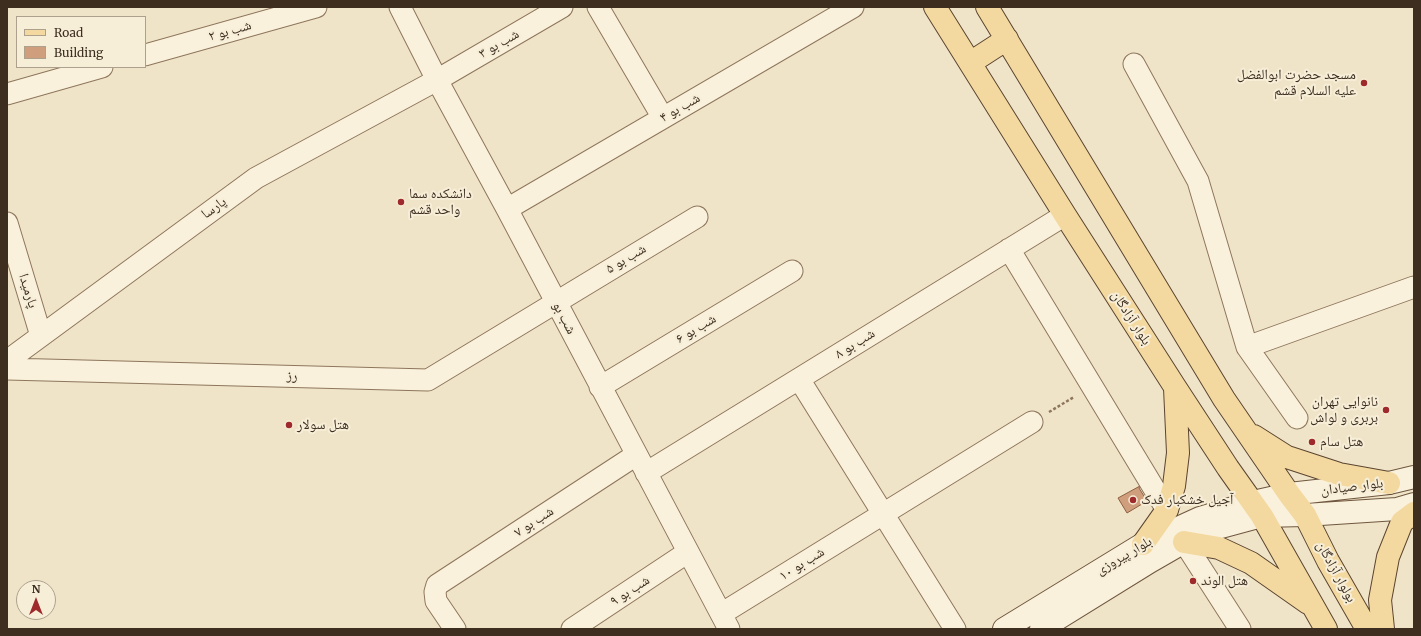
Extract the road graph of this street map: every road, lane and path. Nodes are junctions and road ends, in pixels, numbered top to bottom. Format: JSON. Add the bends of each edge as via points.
{"nodes":[{"id":1,"x":316,"y":7,"type":"edge"},
{"id":2,"x":400,"y":7,"type":"edge"},
{"id":3,"x":562,"y":7,"type":"edge"},
{"id":4,"x":598,"y":7,"type":"edge"},
{"id":5,"x":853,"y":7,"type":"edge"},
{"id":6,"x":935,"y":7,"type":"edge"},
{"id":7,"x":987,"y":7,"type":"edge"},
{"id":8,"x":1006,"y":39,"type":"junction"},
{"id":9,"x":146,"y":55,"type":"edge"},
{"id":10,"x":970,"y":63,"type":"junction"},
{"id":11,"x":1134,"y":64,"type":"dead end"},
{"id":12,"x":98,"y":68,"type":"edge"},
{"id":13,"x":437,"y":80,"type":"junction"},
{"id":14,"x":7,"y":94,"type":"edge"},
{"id":15,"x":663,"y":118,"type":"junction"},
{"id":16,"x":507,"y":209,"type":"junction"},
{"id":17,"x":1065,"y":215,"type":"junction"},
{"id":18,"x":697,"y":217,"type":"dead end"},
{"id":19,"x":7,"y":223,"type":"edge"},
{"id":20,"x":1009,"y":249,"type":"junction"},
{"id":21,"x":792,"y":271,"type":"dead end"},
{"id":22,"x":1414,"y":287,"type":"edge"},
{"id":23,"x":555,"y":302,"type":"junction"},
{"id":24,"x":41,"y":336,"type":"junction"},
{"id":25,"x":1248,"y":347,"type":"junction"},
{"id":26,"x":7,"y":361,"type":"edge"},
{"id":27,"x":7,"y":369,"type":"edge"},
{"id":28,"x":800,"y":378,"type":"junction"},
{"id":29,"x":1091,"y":386,"type":"junction"},
{"id":30,"x":600,"y":387,"type":"junction"},
{"id":31,"x":1175,"y":387,"type":"junction"},
{"id":32,"x":1297,"y":418,"type":"dead end"},
{"id":33,"x":1032,"y":422,"type":"joint"},
{"id":34,"x":1246,"y":431,"type":"junction"},
{"id":35,"x":641,"y":464,"type":"junction"},
{"id":36,"x":1414,"y":477,"type":"edge"},
{"id":37,"x":1389,"y":483,"type":"junction"},
{"id":38,"x":1289,"y":494,"type":"junction"},
{"id":39,"x":1414,"y":504,"type":"edge"},
{"id":40,"x":1258,"y":509,"type":"junction"},
{"id":41,"x":1167,"y":510,"type":"junction"},
{"id":42,"x":1414,"y":513,"type":"edge"},
{"id":43,"x":884,"y":514,"type":"junction"},
{"id":44,"x":1305,"y":515,"type":"junction"},
{"id":45,"x":1184,"y":542,"type":"junction"},
{"id":46,"x":1143,"y":544,"type":"junction"},
{"id":47,"x":688,"y":552,"type":"junction"},
{"id":48,"x":1313,"y":607,"type":"junction"},
{"id":49,"x":725,"y":621,"type":"edge"},
{"id":50,"x":455,"y":629,"type":"edge"},
{"id":51,"x":572,"y":629,"type":"edge"},
{"id":52,"x":955,"y":629,"type":"edge"},
{"id":53,"x":1004,"y":629,"type":"edge"},
{"id":54,"x":1041,"y":629,"type":"edge"},
{"id":55,"x":1240,"y":629,"type":"edge"},
{"id":56,"x":1326,"y":629,"type":"edge"},
{"id":57,"x":1367,"y":629,"type":"edge"},
{"id":58,"x":1383,"y":629,"type":"edge"}],
"edges":[{"from":1,"to":9,"type":"street","name":"شب بو ۲"},
{"from":2,"to":13,"type":"street","name":"شب بو"},
{"from":3,"to":13,"type":"street","name":"شب بو ۳"},
{"from":4,"to":15,"type":"street"},
{"from":5,"to":15,"type":"street","name":"شب بو ۴"},
{"from":6,"to":10,"type":"main road","name":"بلوار آزادگان"},
{"from":7,"to":8,"type":"main road"},
{"from":8,"to":10,"type":"main road"},
{"from":8,"to":34,"type":"main road","via":[[1224,399]]},
{"from":10,"to":17,"type":"main road","name":"بلوار آزادگان"},
{"from":11,"to":25,"type":"street","via":[[1198,181]]},
{"from":12,"to":14,"type":"street"},
{"from":13,"to":16,"type":"street","name":"شب بو"},
{"from":13,"to":24,"type":"street","name":"پارسا","via":[[256,178]]},
{"from":15,"to":16,"type":"street","name":"شب بو ۴"},
{"from":16,"to":23,"type":"street","name":"شب بو"},
{"from":17,"to":20,"type":"street","name":"شب بو ۸"},
{"from":17,"to":31,"type":"main road","name":"بلوار آزادگان"},
{"from":18,"to":23,"type":"street","name":"شب بو ۵"},
{"from":19,"to":24,"type":"street","name":"پارمیدا"},
{"from":20,"to":28,"type":"street","name":"شب بو ۸"},
{"from":20,"to":29,"type":"street"},
{"from":21,"to":30,"type":"street","name":"شب بو ۶"},
{"from":22,"to":25,"type":"street"},
{"from":23,"to":27,"type":"street","name":"رز","via":[[428,380]]},
{"from":23,"to":30,"type":"street","name":"شب بو"},
{"from":24,"to":26,"type":"street","name":"پارسا"},
{"from":25,"to":32,"type":"street"},
{"from":28,"to":35,"type":"street","name":"شب بو ۸"},
{"from":28,"to":43,"type":"street"},
{"from":29,"to":33,"type":"path"},
{"from":29,"to":41,"type":"street"},
{"from":30,"to":35,"type":"street","name":"شب بو"},
{"from":31,"to":40,"type":"main road","name":"بلوار آزادگان"},
{"from":31,"to":41,"type":"main road","via":[[1178,453],[1174,486]]},
{"from":33,"to":43,"type":"street","name":"شب بو ۱۰"},
{"from":34,"to":37,"type":"main road","via":[[1287,457],[1339,474]]},
{"from":34,"to":38,"type":"main road"},
{"from":35,"to":47,"type":"street","name":"شب بو"},
{"from":35,"to":50,"type":"street","name":"شب بو ۷","via":[[437,585],[434,592],[436,601]]},
{"from":36,"to":37,"type":"main road","name":"بلوار صیادان"},
{"from":37,"to":38,"type":"main road","name":"بلوار صیادان"},
{"from":38,"to":40,"type":"main road","name":"بلوار صیادان"},
{"from":38,"to":44,"type":"main road"},
{"from":39,"to":44,"type":"main road","name":"بلوار صیادان","via":[[1397,509]]},
{"from":40,"to":44,"type":"main road","name":"بلوار صیادان"},
{"from":40,"to":45,"type":"main road","name":"بلوار پیروزی"},
{"from":40,"to":46,"type":"main road","name":"بلوار پیروزی","via":[[1200,518]]},
{"from":40,"to":48,"type":"main road","name":"بلوار آزادگان"},
{"from":41,"to":46,"type":"main road"},
{"from":42,"to":58,"type":"main road","via":[[1402,522],[1388,557],[1380,600]]},
{"from":43,"to":49,"type":"street","name":"شب بو ۱۰"},
{"from":43,"to":52,"type":"street"},
{"from":44,"to":57,"type":"main road","name":"بولوار آزادگان"},
{"from":45,"to":48,"type":"main road","via":[[1219,548],[1251,562]]},
{"from":45,"to":54,"type":"main road","name":"بلوار پیروزی"},
{"from":45,"to":55,"type":"street"},
{"from":46,"to":53,"type":"main road","name":"بلوار پیروزی"},
{"from":47,"to":49,"type":"street","name":"شب بو"},
{"from":47,"to":51,"type":"street","name":"شب بو ۹"},
{"from":48,"to":56,"type":"main road","name":"بلوار آزادگان"}]}
